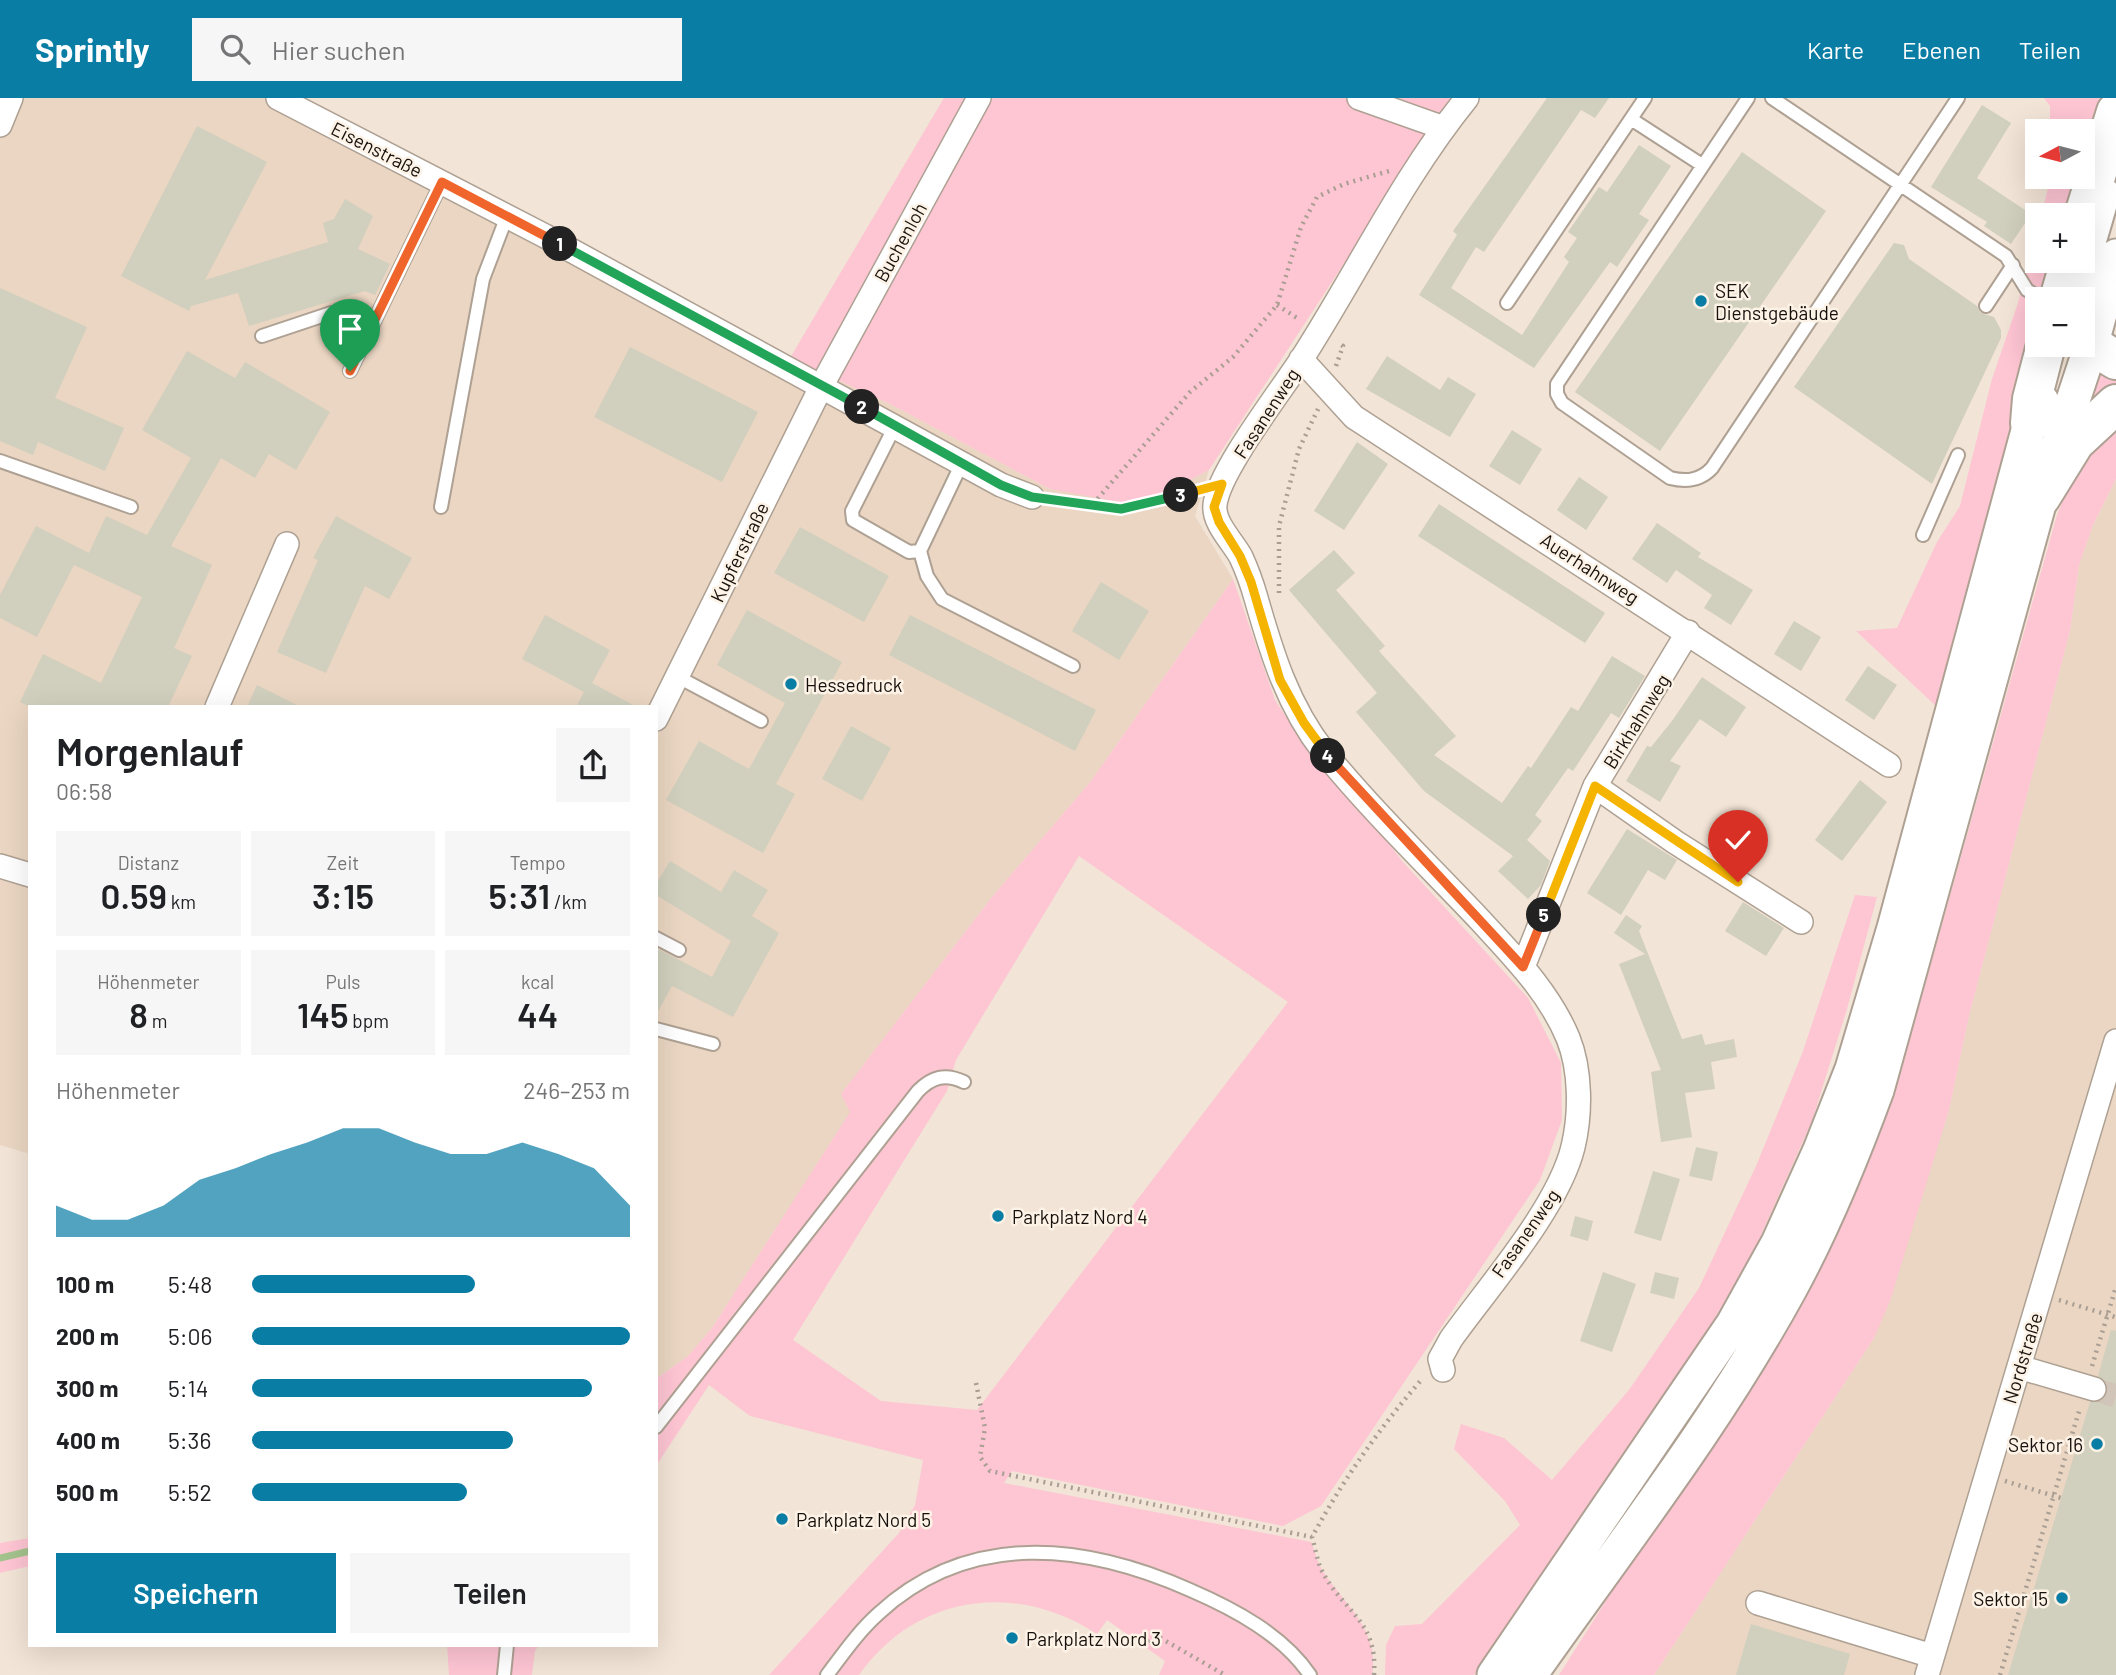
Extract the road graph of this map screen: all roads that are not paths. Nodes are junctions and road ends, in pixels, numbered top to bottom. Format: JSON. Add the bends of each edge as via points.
{"nodes":[{"id":1,"x":10,"y":98,"type":"edge"},
{"id":2,"x":278,"y":98,"type":"edge"},
{"id":3,"x":979,"y":98,"type":"edge"},
{"id":4,"x":1359,"y":98,"type":"edge"},
{"id":5,"x":1467,"y":98,"type":"edge"},
{"id":6,"x":1645,"y":98,"type":"edge"},
{"id":7,"x":1748,"y":98,"type":"edge"},
{"id":8,"x":1772,"y":98,"type":"edge"},
{"id":9,"x":1958,"y":98,"type":"edge"},
{"id":10,"x":2116,"y":112,"type":"edge"},
{"id":11,"x":1631,"y":119,"type":"junction"},
{"id":12,"x":0,"y":125,"type":"edge"},
{"id":13,"x":1444,"y":128,"type":"junction"},
{"id":14,"x":2116,"y":152,"type":"edge"},
{"id":15,"x":1702,"y":165,"type":"junction"},
{"id":16,"x":442,"y":182,"type":"junction"},
{"id":17,"x":1899,"y":184,"type":"junction"},
{"id":18,"x":2088,"y":203,"type":"edge"},
{"id":19,"x":507,"y":216,"type":"junction"},
{"id":20,"x":2116,"y":256,"type":"edge"},
{"id":21,"x":2012,"y":265,"type":"junction"},
{"id":22,"x":2025,"y":287,"type":"edge"},
{"id":23,"x":2076,"y":287,"type":"edge"},
{"id":24,"x":1507,"y":303,"type":"dead end"},
{"id":25,"x":1986,"y":306,"type":"dead end"},
{"id":26,"x":2095,"y":318,"type":"edge"},
{"id":27,"x":371,"y":329,"type":"junction"},
{"id":28,"x":262,"y":336,"type":"dead end"},
{"id":29,"x":2043,"y":357,"type":"edge"},
{"id":30,"x":2072,"y":357,"type":"edge"},
{"id":31,"x":2082,"y":357,"type":"edge"},
{"id":32,"x":1301,"y":359,"type":"junction"},
{"id":33,"x":350,"y":371,"type":"dead end"},
{"id":34,"x":822,"y":385,"type":"junction"},
{"id":35,"x":2116,"y":404,"type":"edge"},
{"id":36,"x":2030,"y":423,"type":"junction"},
{"id":37,"x":895,"y":426,"type":"junction"},
{"id":38,"x":1958,"y":455,"type":"dead end"},
{"id":39,"x":0,"y":461,"type":"edge"},
{"id":40,"x":962,"y":463,"type":"junction"},
{"id":41,"x":1032,"y":497,"type":"road end"},
{"id":42,"x":2041,"y":497,"type":"junction"},
{"id":43,"x":131,"y":507,"type":"dead end"},
{"id":44,"x":441,"y":507,"type":"dead end"},
{"id":45,"x":1923,"y":535,"type":"dead end"},
{"id":46,"x":287,"y":544,"type":"dead end"},
{"id":47,"x":920,"y":551,"type":"junction"},
{"id":48,"x":1688,"y":632,"type":"junction"},
{"id":49,"x":1073,"y":666,"type":"dead end"},
{"id":50,"x":678,"y":677,"type":"junction"},
{"id":51,"x":218,"y":705,"type":"edge"},
{"id":52,"x":658,"y":715,"type":"edge"},
{"id":53,"x":761,"y":721,"type":"dead end"},
{"id":54,"x":1889,"y":765,"type":"dead end"},
{"id":55,"x":1595,"y":786,"type":"junction"},
{"id":56,"x":0,"y":866,"type":"edge"},
{"id":57,"x":28,"y":874,"type":"edge"},
{"id":58,"x":1801,"y":922,"type":"dead end"},
{"id":59,"x":658,"y":939,"type":"edge"},
{"id":60,"x":679,"y":950,"type":"dead end"},
{"id":61,"x":1523,"y":967,"type":"junction"},
{"id":62,"x":658,"y":1030,"type":"edge"},
{"id":63,"x":2116,"y":1041,"type":"edge"},
{"id":64,"x":713,"y":1044,"type":"dead end"},
{"id":65,"x":964,"y":1082,"type":"dead end"},
{"id":66,"x":1441,"y":1365,"type":"road end"},
{"id":67,"x":2019,"y":1367,"type":"junction"},
{"id":68,"x":2090,"y":1388,"type":"tunnel mouth"},
{"id":69,"x":658,"y":1424,"type":"edge"},
{"id":70,"x":1758,"y":1603,"type":"dead end"},
{"id":71,"x":507,"y":1647,"type":"edge"},
{"id":72,"x":1930,"y":1666,"type":"edge"},
{"id":73,"x":504,"y":1675,"type":"edge"},
{"id":74,"x":827,"y":1675,"type":"edge"},
{"id":75,"x":1310,"y":1675,"type":"edge"},
{"id":76,"x":1494,"y":1675,"type":"edge"},
{"id":77,"x":1530,"y":1675,"type":"edge"}],
"edges":[{"from":1,"to":12,"type":"street"},
{"from":2,"to":16,"type":"street","name":"Eisenstraße"},
{"from":3,"to":34,"type":"street","name":"Buchenloh"},
{"from":4,"to":13,"type":"street"},
{"from":5,"to":13,"type":"street","name":"Fasanenweg"},
{"from":6,"to":11,"type":"lane"},
{"from":7,"to":15,"type":"lane"},
{"from":8,"to":17,"type":"lane"},
{"from":9,"to":17,"type":"lane"},
{"from":10,"to":18,"type":"highway"},
{"from":11,"to":15,"type":"lane"},
{"from":11,"to":24,"type":"lane"},
{"from":13,"to":32,"type":"street","name":"Fasanenweg"},
{"from":14,"to":23,"type":"main road"},
{"from":15,"to":17,"type":"lane","via":[[1557,384],[1562,403],[1670,478],[1681,481],[1705,475],[1712,468]]},
{"from":16,"to":19,"type":"street","name":"Eisenstraße"},
{"from":16,"to":27,"type":"lane"},
{"from":17,"to":21,"type":"lane","via":[[2006,256]]},
{"from":19,"to":34,"type":"street","name":"Eisenstraße"},
{"from":19,"to":44,"type":"lane","via":[[483,279]]},
{"from":20,"to":26,"type":"main road"},
{"from":21,"to":22,"type":"lane"},
{"from":21,"to":25,"type":"lane"},
{"from":27,"to":28,"type":"lane","via":[[331,313]]},
{"from":27,"to":33,"type":"lane"},
{"from":29,"to":36,"type":"highway"},
{"from":30,"to":36,"type":"main road","via":[[2047,388]]},
{"from":31,"to":42,"type":"main road"},
{"from":32,"to":48,"type":"street","name":"Auerhahnweg","via":[[1354,417]]},
{"from":32,"to":61,"type":"street","name":"Fasanenweg","via":[[1222,484],[1214,507],[1219,522],[1244,564],[1280,680],[1324,752]]},
{"from":34,"to":37,"type":"street","name":"Eisenstraße"},
{"from":34,"to":50,"type":"street","name":"Kupferstraße"},
{"from":35,"to":42,"type":"highway","via":[[2076,442]]},
{"from":36,"to":76,"type":"main road","via":[[1894,928],[1852,1069],[1820,1150],[1778,1243],[1732,1324]]},
{"from":37,"to":40,"type":"street","name":"Eisenstraße"},
{"from":37,"to":47,"type":"lane","via":[[852,511],[853,520],[909,552]]},
{"from":38,"to":45,"type":"lane"},
{"from":39,"to":43,"type":"lane"},
{"from":40,"to":41,"type":"street","name":"Eisenstraße"},
{"from":40,"to":47,"type":"lane"},
{"from":42,"to":77,"type":"main road","via":[[1900,1013],[1848,1167],[1790,1289],[1746,1362]]},
{"from":46,"to":51,"type":"street"},
{"from":47,"to":49,"type":"lane","via":[[927,576],[942,599]]},
{"from":48,"to":54,"type":"street","name":"Auerhahnweg"},
{"from":48,"to":55,"type":"street","name":"Birkhahnweg"},
{"from":50,"to":52,"type":"street","name":"Kupferstraße"},
{"from":50,"to":53,"type":"lane"},
{"from":55,"to":58,"type":"street"},
{"from":55,"to":61,"type":"street","name":"Birkhahnweg"},
{"from":56,"to":57,"type":"street"},
{"from":59,"to":60,"type":"lane"},
{"from":61,"to":66,"type":"street","name":"Fasanenweg","via":[[1569,1040],[1578,1107],[1573,1147],[1556,1193]]},
{"from":62,"to":64,"type":"lane"},
{"from":63,"to":67,"type":"street","name":"Nordstraße"},
{"from":65,"to":69,"type":"lane","via":[[942,1077],[928,1081],[918,1091]]},
{"from":67,"to":68,"type":"street"},
{"from":67,"to":72,"type":"street","name":"Nordstraße"},
{"from":70,"to":72,"type":"street"},
{"from":71,"to":73,"type":"lane"},
{"from":74,"to":75,"type":"lane","via":[[877,1614],[929,1577],[987,1556],[1025,1551],[1123,1564],[1212,1599],[1286,1647]]}]}
